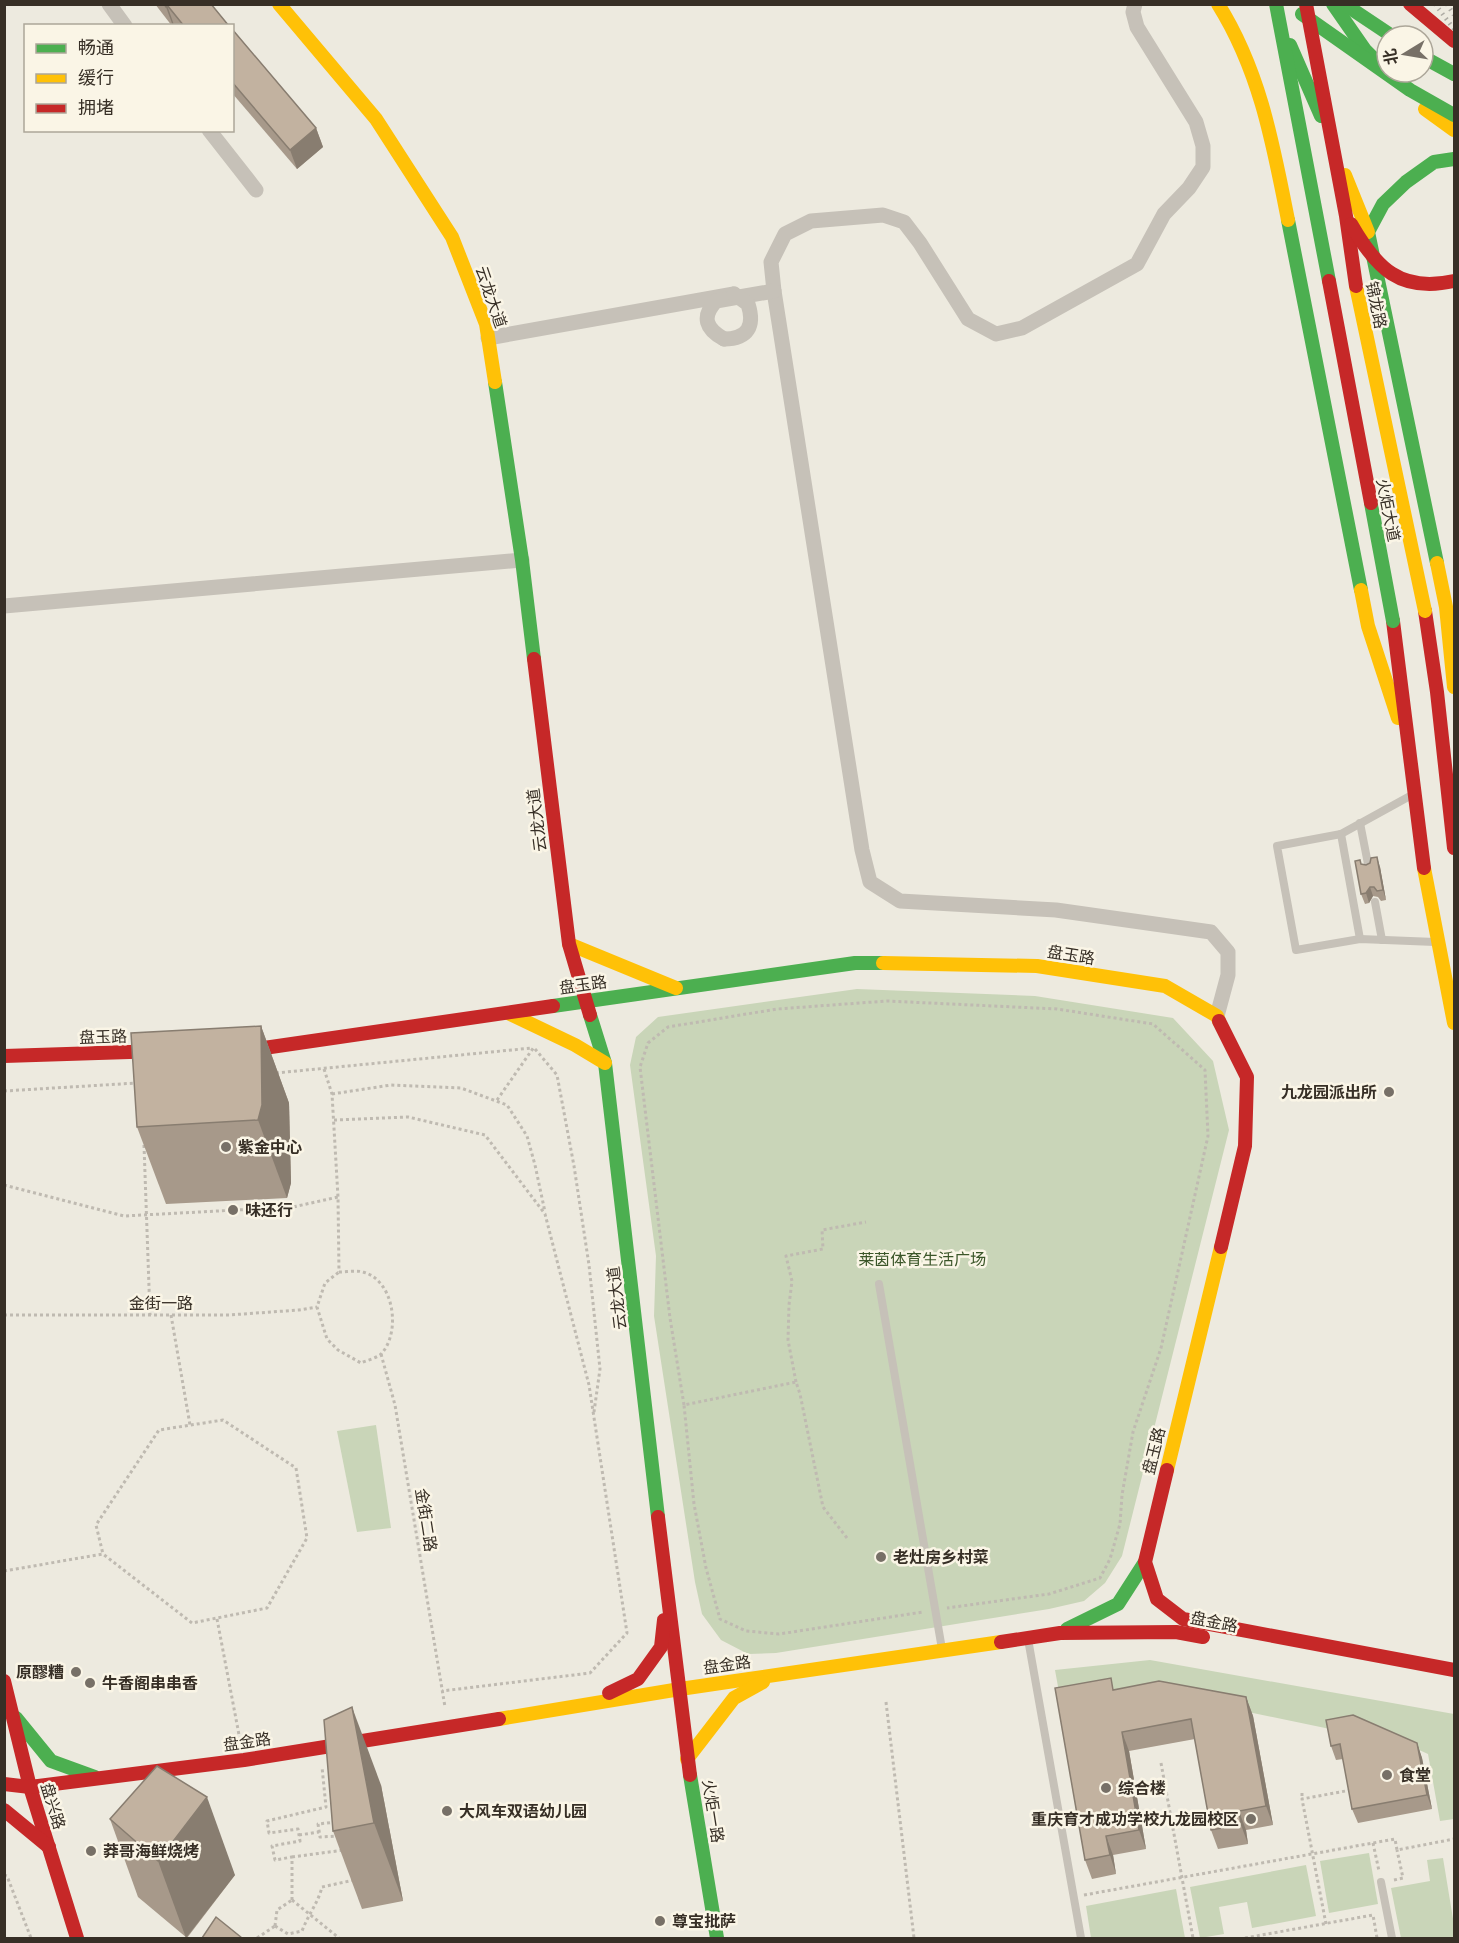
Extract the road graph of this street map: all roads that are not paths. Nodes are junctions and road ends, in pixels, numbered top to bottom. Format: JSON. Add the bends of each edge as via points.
{"nodes":[{"id":1,"x":109,"y":4,"type":"edge"},
{"id":2,"x":279,"y":4,"type":"edge"},
{"id":3,"x":1135,"y":4,"type":"edge"},
{"id":4,"x":1218,"y":4,"type":"edge"},
{"id":5,"x":1271,"y":4,"type":"edge"},
{"id":6,"x":1276,"y":4,"type":"edge"},
{"id":7,"x":1289,"y":4,"type":"edge"},
{"id":8,"x":1306,"y":4,"type":"edge"},
{"id":9,"x":1333,"y":4,"type":"edge"},
{"id":10,"x":1344,"y":4,"type":"edge"},
{"id":11,"x":1410,"y":4,"type":"edge"},
{"id":12,"x":124,"y":24,"type":"edge"},
{"id":13,"x":1375,"y":25,"type":"edge"},
{"id":14,"x":1455,"y":41,"type":"edge"},
{"id":15,"x":1375,"y":60,"type":"edge"},
{"id":16,"x":1435,"y":63,"type":"edge"},
{"id":17,"x":1455,"y":74,"type":"edge"},
{"id":18,"x":1399,"y":84,"type":"edge"},
{"id":19,"x":1455,"y":115,"type":"edge"},
{"id":20,"x":1455,"y":130,"type":"edge"},
{"id":21,"x":211,"y":132,"type":"edge"},
{"id":22,"x":1455,"y":159,"type":"edge"},
{"id":23,"x":256,"y":190,"type":"dead end"},
{"id":24,"x":1346,"y":216,"type":"junction"},
{"id":25,"x":1368,"y":232,"type":"junction"},
{"id":26,"x":1455,"y":282,"type":"edge"},
{"id":27,"x":774,"y":291,"type":"junction"},
{"id":28,"x":1383,"y":304,"type":"junction"},
{"id":29,"x":1309,"y":320,"type":"junction"},
{"id":30,"x":488,"y":338,"type":"junction"},
{"id":31,"x":522,"y":560,"type":"junction"},
{"id":32,"x":4,"y":606,"type":"edge"},
{"id":33,"x":1455,"y":687,"type":"edge"},
{"id":34,"x":1409,"y":753,"type":"junction"},
{"id":35,"x":1414,"y":793,"type":"junction"},
{"id":36,"x":1360,"y":823,"type":"junction"},
{"id":37,"x":1341,"y":834,"type":"junction"},
{"id":38,"x":1455,"y":848,"type":"edge"},
{"id":39,"x":1369,"y":869,"type":"edge"},
{"id":40,"x":1375,"y":902,"type":"dead end"},
{"id":41,"x":1360,"y":939,"type":"junction"},
{"id":42,"x":1382,"y":940,"type":"junction"},
{"id":43,"x":1438,"y":942,"type":"junction"},
{"id":44,"x":568,"y":944,"type":"junction"},
{"id":45,"x":678,"y":988,"type":"junction"},
{"id":46,"x":587,"y":1001,"type":"junction"},
{"id":47,"x":508,"y":1013,"type":"junction"},
{"id":48,"x":1218,"y":1016,"type":"junction"},
{"id":49,"x":1455,"y":1023,"type":"edge"},
{"id":50,"x":229,"y":1049,"type":"edge"},
{"id":51,"x":170,"y":1051,"type":"edge"},
{"id":52,"x":4,"y":1056,"type":"edge"},
{"id":53,"x":605,"y":1063,"type":"junction"},
{"id":54,"x":879,"y":1284,"type":"dead end"},
{"id":55,"x":1145,"y":1562,"type":"junction"},
{"id":56,"x":668,"y":1589,"type":"junction"},
{"id":57,"x":1060,"y":1633,"type":"junction"},
{"id":58,"x":1028,"y":1637,"type":"junction"},
{"id":59,"x":1211,"y":1638,"type":"dead end"},
{"id":60,"x":1269,"y":1649,"type":"dead end"},
{"id":61,"x":942,"y":1650,"type":"junction"},
{"id":62,"x":1455,"y":1670,"type":"edge"},
{"id":63,"x":776,"y":1675,"type":"junction"},
{"id":64,"x":4,"y":1681,"type":"edge"},
{"id":65,"x":1455,"y":1684,"type":"edge"},
{"id":66,"x":680,"y":1689,"type":"junction"},
{"id":67,"x":583,"y":1705,"type":"junction"},
{"id":68,"x":11,"y":1712,"type":"junction"},
{"id":69,"x":687,"y":1759,"type":"junction"},
{"id":70,"x":97,"y":1778,"type":"junction"},
{"id":71,"x":4,"y":1784,"type":"edge"},
{"id":72,"x":30,"y":1787,"type":"junction"},
{"id":73,"x":4,"y":1810,"type":"edge"},
{"id":74,"x":49,"y":1847,"type":"junction"},
{"id":75,"x":1381,"y":1882,"type":"road end"},
{"id":76,"x":77,"y":1938,"type":"edge"},
{"id":77,"x":717,"y":1938,"type":"edge"},
{"id":78,"x":1081,"y":1938,"type":"edge"},
{"id":79,"x":1392,"y":1938,"type":"edge"}],
"edges":[{"from":1,"to":12,"type":"street"},
{"from":2,"to":30,"type":"street","name":"云龙大道","via":[[376,119],[452,237]]},
{"from":3,"to":27,"type":"street","via":[[1137,27],[1196,122],[1203,146],[1203,167],[1164,214],[1137,264],[1022,328],[996,334],[968,319],[904,222],[883,215],[811,221],[785,234],[771,262]]},
{"from":4,"to":29,"type":"street","via":[[1251,69],[1268,120]]},
{"from":5,"to":25,"type":"street"},
{"from":6,"to":34,"type":"street","name":"火炬大道","bridge":true,"via":[[1393,621]]},
{"from":7,"to":19,"type":"street","bridge":true,"via":[[1410,90]]},
{"from":8,"to":24,"type":"street","name":"锦龙路","bridge":true},
{"from":9,"to":15,"type":"street"},
{"from":10,"to":13,"type":"street"},
{"from":11,"to":14,"type":"street"},
{"from":16,"to":17,"type":"street"},
{"from":18,"to":20,"type":"street","via":[[1431,115]]},
{"from":21,"to":23,"type":"street"},
{"from":22,"to":25,"type":"street","via":[[1434,162],[1406,182],[1383,204]]},
{"from":24,"to":26,"type":"street","bridge":true,"via":[[1364,247],[1384,270],[1411,283],[1438,287]]},
{"from":24,"to":38,"type":"street","name":"锦龙路","bridge":true,"via":[[1353,274],[1425,611]]},
{"from":25,"to":28,"type":"street"},
{"from":27,"to":30,"type":"street","bridge":true,"via":[[716,301],[707,314],[708,323],[710,330],[724,339],[740,336],[751,323],[748,304],[734,294]]},
{"from":27,"to":48,"type":"street","via":[[870,882],[900,901],[1056,910],[1211,932],[1228,952],[1228,975]]},
{"from":28,"to":29,"type":"street","via":[[1367,295],[1352,295],[1329,300]]},
{"from":28,"to":33,"type":"street","via":[[1446,607]]},
{"from":29,"to":34,"type":"street","via":[[1368,626]]},
{"from":30,"to":31,"type":"street","name":"云龙大道"},
{"from":31,"to":32,"type":"street"},
{"from":31,"to":44,"type":"street","name":"云龙大道"},
{"from":34,"to":35,"type":"street","name":"火炬大道"},
{"from":35,"to":36,"type":"lane"},
{"from":35,"to":43,"type":"street","name":"火炬大道"},
{"from":36,"to":37,"type":"lane"},
{"from":36,"to":39,"type":"lane"},
{"from":37,"to":41,"type":"lane"},
{"from":37,"to":41,"type":"lane","via":[[1277,846],[1296,950]]},
{"from":40,"to":42,"type":"lane"},
{"from":41,"to":42,"type":"lane"},
{"from":42,"to":43,"type":"lane"},
{"from":43,"to":49,"type":"street","name":"火炬大道"},
{"from":44,"to":45,"type":"street"},
{"from":44,"to":46,"type":"street","name":"云龙大道"},
{"from":45,"to":46,"type":"street","name":"盘玉路"},
{"from":45,"to":48,"type":"street","name":"盘玉路","via":[[855,963],[1037,966],[1165,986]]},
{"from":46,"to":47,"type":"street","name":"盘玉路"},
{"from":46,"to":53,"type":"street","name":"云龙大道"},
{"from":47,"to":50,"type":"street","name":"盘玉路","via":[[264,1048]]},
{"from":47,"to":53,"type":"street"},
{"from":48,"to":55,"type":"street","name":"盘玉路","via":[[1247,1077],[1245,1146]]},
{"from":51,"to":52,"type":"street","name":"盘玉路"},
{"from":53,"to":56,"type":"street","name":"云龙大道"},
{"from":54,"to":61,"type":"lane"},
{"from":55,"to":57,"type":"street","via":[[1118,1605]]},
{"from":55,"to":62,"type":"street","via":[[1157,1599],[1183,1619]]},
{"from":56,"to":66,"type":"street","name":"云龙大道"},
{"from":56,"to":67,"type":"street","via":[[661,1647],[638,1679]]},
{"from":57,"to":58,"type":"street","name":"盘金路"},
{"from":57,"to":59,"type":"street","name":"盘金路","via":[[1176,1632]]},
{"from":58,"to":61,"type":"street","name":"盘金路"},
{"from":58,"to":78,"type":"lane"},
{"from":60,"to":65,"type":"street"},
{"from":61,"to":63,"type":"street","name":"盘金路"},
{"from":63,"to":66,"type":"street","name":"盘金路"},
{"from":63,"to":69,"type":"street","via":[[734,1698]]},
{"from":64,"to":68,"type":"street","name":"盘兴路"},
{"from":66,"to":67,"type":"street","name":"盘金路"},
{"from":66,"to":69,"type":"street","name":"火炬一路"},
{"from":67,"to":70,"type":"street","name":"盘金路","via":[[244,1760]]},
{"from":68,"to":70,"type":"street","via":[[51,1761]]},
{"from":68,"to":72,"type":"street","name":"盘兴路"},
{"from":69,"to":77,"type":"street","name":"火炬一路"},
{"from":70,"to":72,"type":"street","name":"盘金路"},
{"from":71,"to":72,"type":"street","name":"盘金路"},
{"from":72,"to":74,"type":"street","name":"盘兴路"},
{"from":73,"to":74,"type":"street"},
{"from":74,"to":76,"type":"street","name":"盘兴路"},
{"from":75,"to":79,"type":"lane"}]}
